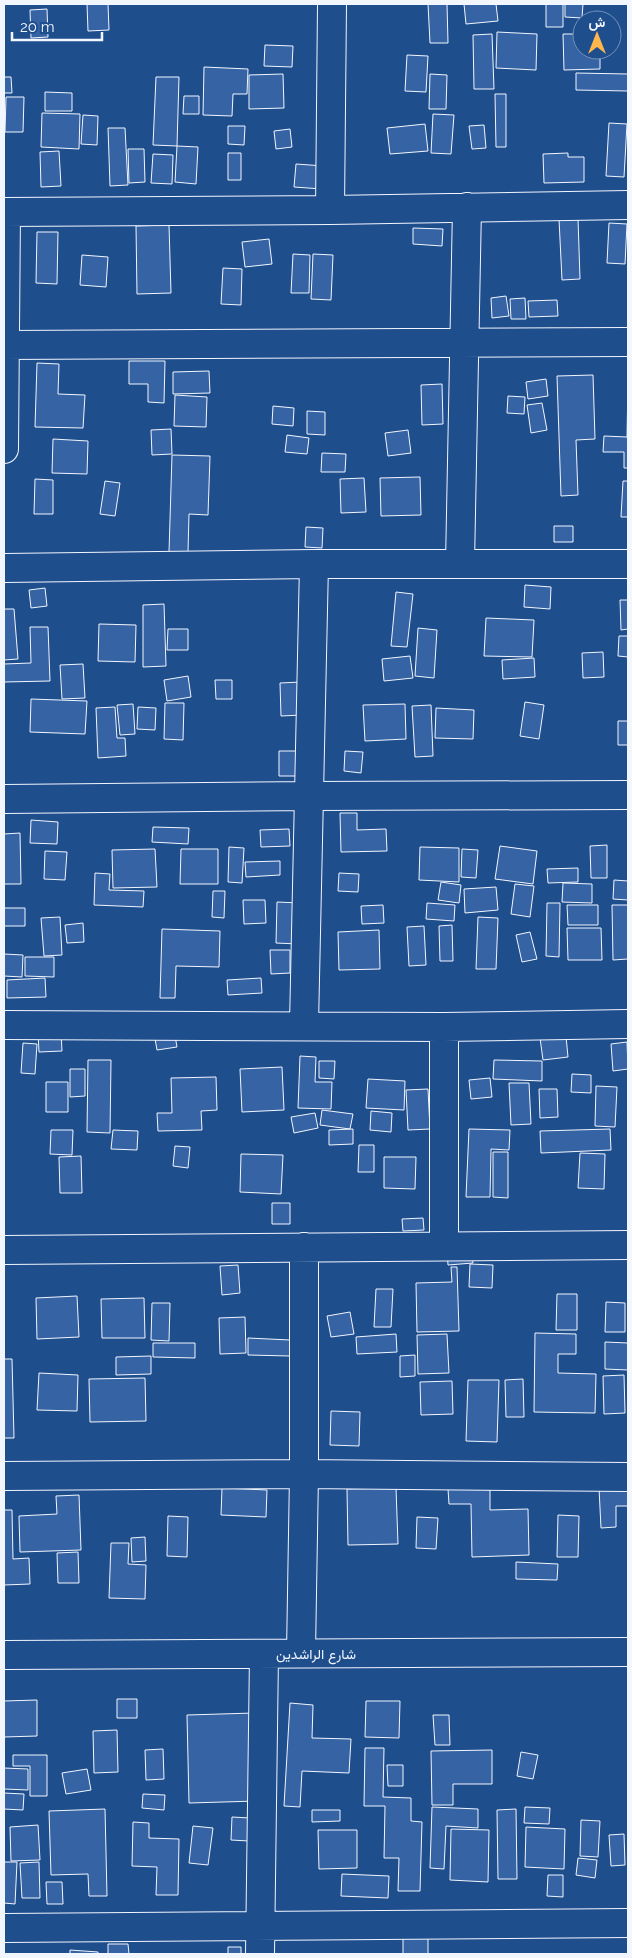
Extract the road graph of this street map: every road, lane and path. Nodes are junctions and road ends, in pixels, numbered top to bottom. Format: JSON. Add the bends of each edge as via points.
{"nodes":[{"id":1,"x":332,"y":4,"type":"edge"},
{"id":2,"x":628,"y":205,"type":"edge"},
{"id":3,"x":467,"y":207,"type":"junction"},
{"id":4,"x":330,"y":210,"type":"junction"},
{"id":5,"x":5,"y":212,"type":"edge"},
{"id":6,"x":463,"y":342,"type":"junction"},
{"id":7,"x":628,"y":342,"type":"edge"},
{"id":8,"x":5,"y":345,"type":"edge"},
{"id":9,"x":4,"y":449,"type":"edge"},
{"id":10,"x":314,"y":564,"type":"junction"},
{"id":11,"x":460,"y":564,"type":"junction"},
{"id":12,"x":628,"y":564,"type":"edge"},
{"id":13,"x":4,"y":568,"type":"edge"},
{"id":14,"x":628,"y":795,"type":"edge"},
{"id":15,"x":308,"y":796,"type":"junction"},
{"id":16,"x":4,"y":799,"type":"edge"},
{"id":17,"x":628,"y":1024,"type":"edge"},
{"id":18,"x":4,"y":1025,"type":"edge"},
{"id":19,"x":304,"y":1025,"type":"junction"},
{"id":20,"x":444,"y":1027,"type":"junction"},
{"id":21,"x":628,"y":1245,"type":"edge"},
{"id":22,"x":444,"y":1246,"type":"junction"},
{"id":23,"x":304,"y":1248,"type":"junction"},
{"id":24,"x":4,"y":1250,"type":"edge"},
{"id":25,"x":304,"y":1474,"type":"junction"},
{"id":26,"x":4,"y":1476,"type":"edge"},
{"id":27,"x":628,"y":1478,"type":"edge"},
{"id":28,"x":628,"y":1652,"type":"edge"},
{"id":29,"x":264,"y":1654,"type":"junction"},
{"id":30,"x":301,"y":1654,"type":"junction"},
{"id":31,"x":4,"y":1655,"type":"edge"},
{"id":32,"x":628,"y":1923,"type":"edge"},
{"id":33,"x":260,"y":1927,"type":"junction"},
{"id":34,"x":4,"y":1928,"type":"edge"},
{"id":35,"x":260,"y":1954,"type":"edge"}],
"edges":[{"from":1,"to":4,"type":"street"},
{"from":2,"to":3,"type":"street"},
{"from":3,"to":4,"type":"street"},
{"from":3,"to":6,"type":"street"},
{"from":4,"to":5,"type":"street"},
{"from":5,"to":8,"type":"street"},
{"from":6,"to":7,"type":"street"},
{"from":6,"to":8,"type":"street"},
{"from":6,"to":11,"type":"street"},
{"from":8,"to":9,"type":"street"},
{"from":10,"to":11,"type":"street"},
{"from":10,"to":13,"type":"street"},
{"from":10,"to":15,"type":"street"},
{"from":11,"to":12,"type":"street"},
{"from":14,"to":15,"type":"street"},
{"from":15,"to":16,"type":"street"},
{"from":15,"to":19,"type":"street"},
{"from":17,"to":20,"type":"street"},
{"from":18,"to":19,"type":"street"},
{"from":19,"to":20,"type":"street"},
{"from":20,"to":22,"type":"street"},
{"from":21,"to":22,"type":"street"},
{"from":22,"to":23,"type":"street"},
{"from":23,"to":24,"type":"street"},
{"from":23,"to":25,"type":"street"},
{"from":25,"to":26,"type":"street"},
{"from":25,"to":27,"type":"street"},
{"from":25,"to":30,"type":"street"},
{"from":28,"to":30,"type":"street","name":"شارع الراشدين"},
{"from":29,"to":30,"type":"street","name":"شارع الراشدين"},
{"from":29,"to":31,"type":"street","name":"شارع الراشدين"},
{"from":29,"to":33,"type":"street"},
{"from":32,"to":33,"type":"street"},
{"from":33,"to":34,"type":"street"},
{"from":33,"to":35,"type":"street"}]}
